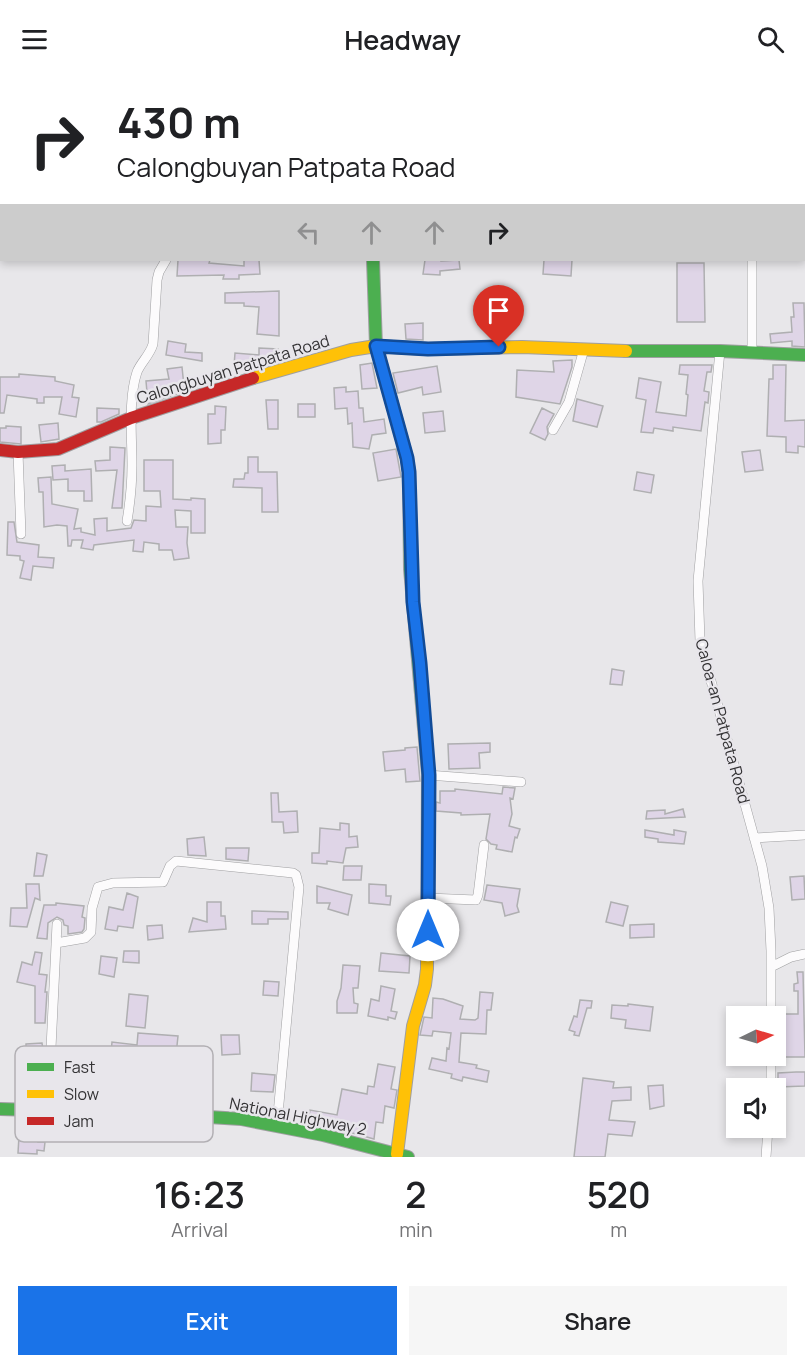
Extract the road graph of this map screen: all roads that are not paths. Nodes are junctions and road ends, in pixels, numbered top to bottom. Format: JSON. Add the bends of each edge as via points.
{"nodes":[{"id":1,"x":165,"y":261,"type":"edge"},
{"id":2,"x":373,"y":261,"type":"edge"},
{"id":3,"x":752,"y":261,"type":"edge"},
{"id":4,"x":376,"y":346,"type":"junction"},
{"id":5,"x":584,"y":349,"type":"junction"},
{"id":6,"x":720,"y":351,"type":"junction"},
{"id":7,"x":752,"y":353,"type":"junction"},
{"id":8,"x":805,"y":355,"type":"edge"},
{"id":9,"x":131,"y":418,"type":"junction"},
{"id":10,"x":553,"y":430,"type":"dead end"},
{"id":11,"x":0,"y":450,"type":"edge"},
{"id":12,"x":18,"y":452,"type":"junction"},
{"id":13,"x":127,"y":521,"type":"dead end"},
{"id":14,"x":21,"y":534,"type":"dead end"},
{"id":15,"x":429,"y":775,"type":"junction"},
{"id":16,"x":521,"y":782,"type":"dead end"},
{"id":17,"x":805,"y":835,"type":"edge"},
{"id":18,"x":754,"y":838,"type":"junction"},
{"id":19,"x":484,"y":845,"type":"dead end"},
{"id":20,"x":428,"y":898,"type":"junction"},
{"id":21,"x":57,"y":924,"type":"dead end"},
{"id":22,"x":56,"y":943,"type":"junction"},
{"id":23,"x":805,"y":954,"type":"edge"},
{"id":24,"x":771,"y":967,"type":"junction"},
{"id":25,"x":771,"y":1006,"type":"edge"},
{"id":26,"x":51,"y":1046,"type":"edge"},
{"id":27,"x":0,"y":1109,"type":"edge"},
{"id":28,"x":15,"y":1109,"type":"edge"},
{"id":29,"x":213,"y":1117,"type":"edge"},
{"id":30,"x":277,"y":1125,"type":"junction"},
{"id":31,"x":767,"y":1138,"type":"edge"},
{"id":32,"x":402,"y":1155,"type":"edge"},
{"id":33,"x":766,"y":1157,"type":"edge"}],
"edges":[{"from":1,"to":9,"type":"street","via":[[157,280],[153,344],[137,373]]},
{"from":2,"to":4,"type":"street"},
{"from":3,"to":7,"type":"street"},
{"from":4,"to":5,"type":"street","name":"Calongbuyan Patpata Road"},
{"from":4,"to":9,"type":"street","name":"Calongbuyan Patpata Road","via":[[238,382]]},
{"from":4,"to":15,"type":"street","via":[[409,472],[411,580]]},
{"from":5,"to":6,"type":"street","name":"Calongbuyan Patpata Road"},
{"from":5,"to":10,"type":"street","via":[[569,402]]},
{"from":6,"to":7,"type":"street","name":"Calongbuyan Patpata Road"},
{"from":6,"to":18,"type":"street","name":"Caloa-an Patpata Road","via":[[698,581],[700,641]]},
{"from":7,"to":8,"type":"street","name":"Calongbuyan Patpata Road"},
{"from":9,"to":12,"type":"street","name":"Calongbuyan Patpata Road","via":[[58,449]]},
{"from":9,"to":13,"type":"street"},
{"from":11,"to":12,"type":"street","name":"Calongbuyan Patpata Road"},
{"from":12,"to":14,"type":"street"},
{"from":15,"to":16,"type":"street"},
{"from":15,"to":20,"type":"street"},
{"from":17,"to":18,"type":"street"},
{"from":18,"to":24,"type":"street","name":"Caloa-an Patpata Road","via":[[769,908]]},
{"from":19,"to":20,"type":"street","via":[[476,900]]},
{"from":20,"to":32,"type":"street","via":[[427,969],[413,1026]]},
{"from":21,"to":22,"type":"street"},
{"from":22,"to":26,"type":"street"},
{"from":22,"to":30,"type":"street","via":[[85,938],[91,932],[98,887],[163,882],[176,861],[296,875],[299,887]]},
{"from":23,"to":24,"type":"street"},
{"from":24,"to":25,"type":"street","name":"Caloa-an Patpata Road"},
{"from":27,"to":28,"type":"street","name":"National Highway 2"},
{"from":29,"to":30,"type":"street","name":"National Highway 2"},
{"from":30,"to":32,"type":"street","name":"National Highway 2"},
{"from":31,"to":33,"type":"street"}]}
